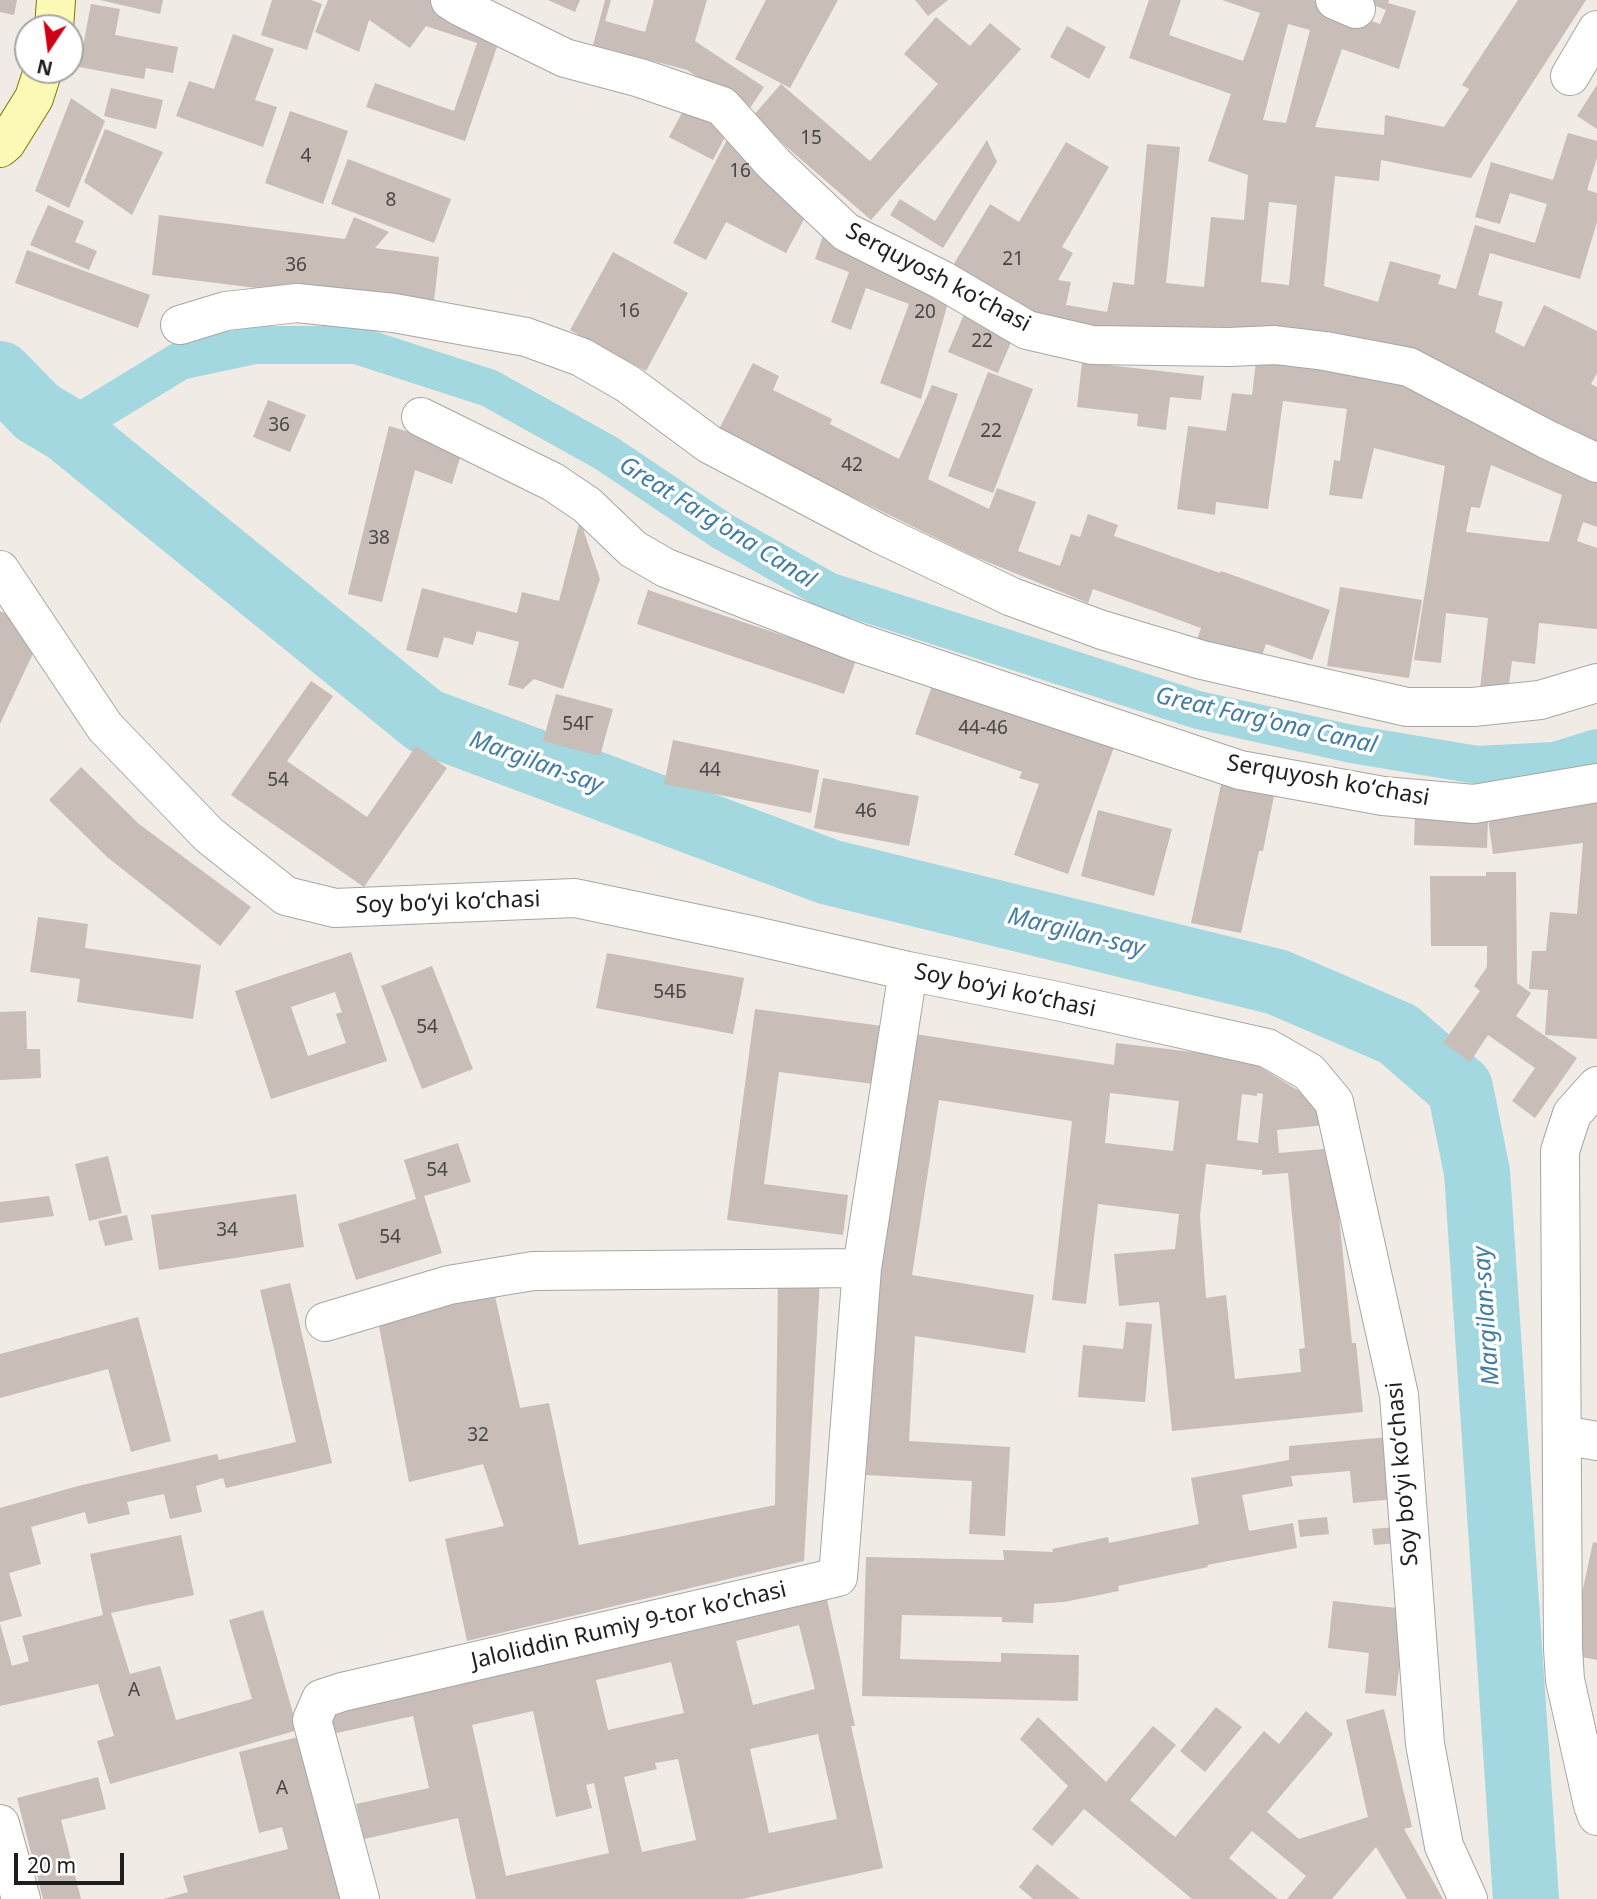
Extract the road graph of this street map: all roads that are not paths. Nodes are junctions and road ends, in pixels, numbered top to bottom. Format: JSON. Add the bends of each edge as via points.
{"nodes":[{"id":1,"x":450,"y":0,"type":"edge"},
{"id":2,"x":1597,"y":30,"type":"edge"},
{"id":3,"x":1570,"y":76,"type":"dead end"},
{"id":4,"x":38,"y":84,"type":"edge"},
{"id":5,"x":0,"y":148,"type":"edge"},
{"id":6,"x":180,"y":325,"type":"dead end"},
{"id":7,"x":421,"y":416,"type":"dead end"},
{"id":8,"x":1597,"y":463,"type":"edge"},
{"id":9,"x":0,"y":570,"type":"edge"},
{"id":10,"x":1597,"y":683,"type":"edge"},
{"id":11,"x":1597,"y":783,"type":"edge"},
{"id":12,"x":908,"y":971,"type":"junction"},
{"id":13,"x":1597,"y":1086,"type":"edge"},
{"id":14,"x":862,"y":1268,"type":"junction"},
{"id":15,"x":325,"y":1322,"type":"dead end"},
{"id":16,"x":1580,"y":1438,"type":"edge"},
{"id":17,"x":1581,"y":1683,"type":"edge"},
{"id":18,"x":1597,"y":1816,"type":"edge"},
{"id":19,"x":0,"y":1824,"type":"edge"},
{"id":20,"x":21,"y":1899,"type":"edge"},
{"id":21,"x":360,"y":1899,"type":"edge"},
{"id":22,"x":1468,"y":1899,"type":"edge"}],
"edges":[{"from":1,"to":8,"type":"street","name":"Serquyosh koʻchasi","via":[[565,58],[722,106],[774,164],[846,232],[1027,330],[1092,345],[1275,345],[1409,367]]},
{"from":2,"to":3,"type":"street"},
{"from":4,"to":5,"type":"street"},
{"from":6,"to":10,"type":"street","via":[[226,311],[297,303],[394,313],[526,337],[582,357],[628,384],[709,444],[892,540],[1012,597],[1202,660],[1407,707],[1473,708],[1540,700]]},
{"from":7,"to":11,"type":"street","name":"Serquyosh koʻchasi","via":[[553,482],[587,505],[633,549],[666,568],[859,643],[1240,770],[1383,796],[1474,804]]},
{"from":9,"to":12,"type":"street","name":"Soy boʻyi koʻchasi","via":[[105,727],[209,835],[286,896],[335,908],[575,898]]},
{"from":12,"to":14,"type":"street","name":"Jaloliddin Rumiy 9-tor koʼchasi"},
{"from":12,"to":22,"type":"street","name":"Soy boʻyi koʻchasi","via":[[1267,1048],[1309,1072],[1334,1102],[1399,1395],[1425,1744],[1444,1846]]},
{"from":13,"to":16,"type":"street","via":[[1572,1114],[1560,1151]]},
{"from":14,"to":15,"type":"street","via":[[533,1270],[449,1285]]},
{"from":14,"to":21,"type":"street","name":"Jaloliddin Rumiy 9-tor koʼchasi","via":[[838,1577],[321,1699],[312,1720]]},
{"from":16,"to":17,"type":"street","via":[[1563,1648]]},
{"from":17,"to":18,"type":"street"},
{"from":19,"to":20,"type":"street"}]}
